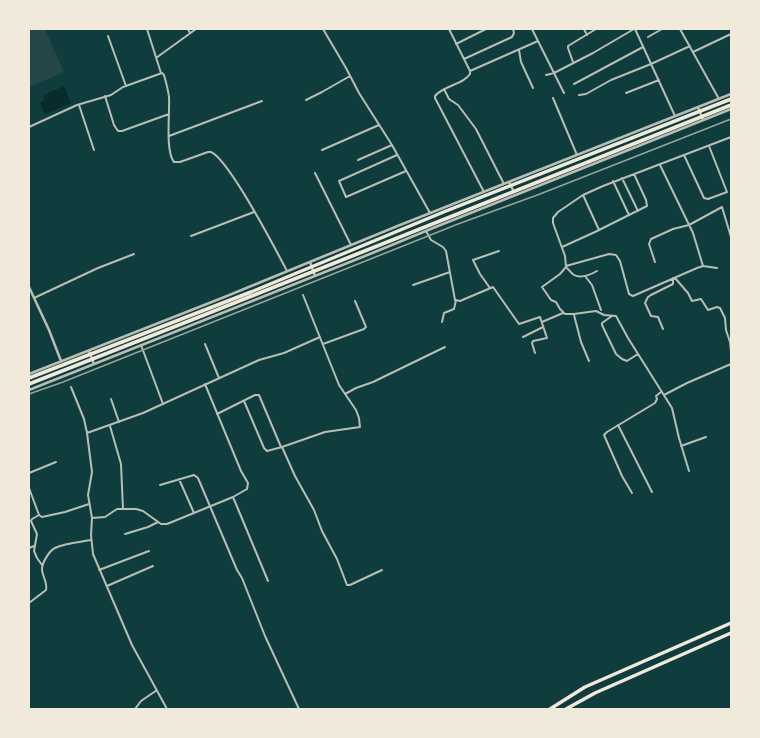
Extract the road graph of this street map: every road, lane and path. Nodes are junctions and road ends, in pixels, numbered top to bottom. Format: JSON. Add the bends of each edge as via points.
{"nodes":[{"id":1,"x":147,"y":29,"type":"edge"},
{"id":2,"x":188,"y":29,"type":"edge"},
{"id":3,"x":196,"y":29,"type":"edge"},
{"id":4,"x":323,"y":29,"type":"edge"},
{"id":5,"x":450,"y":29,"type":"edge"},
{"id":6,"x":486,"y":29,"type":"edge"},
{"id":7,"x":513,"y":29,"type":"edge"},
{"id":8,"x":532,"y":29,"type":"edge"},
{"id":9,"x":584,"y":29,"type":"edge"},
{"id":10,"x":596,"y":29,"type":"edge"},
{"id":11,"x":634,"y":29,"type":"edge"},
{"id":12,"x":662,"y":29,"type":"edge"},
{"id":13,"x":680,"y":29,"type":"edge"},
{"id":14,"x":190,"y":33,"type":"junction"},
{"id":15,"x":731,"y":34,"type":"edge"},
{"id":16,"x":587,"y":35,"type":"junction"},
{"id":17,"x":108,"y":36,"type":"dead end"},
{"id":18,"x":648,"y":37,"type":"dead end"},
{"id":19,"x":538,"y":41,"type":"junction"},
{"id":20,"x":456,"y":44,"type":"junction"},
{"id":21,"x":643,"y":46,"type":"junction"},
{"id":22,"x":690,"y":46,"type":"junction"},
{"id":23,"x":519,"y":50,"type":"junction"},
{"id":24,"x":694,"y":52,"type":"junction"},
{"id":25,"x":156,"y":58,"type":"junction"},
{"id":26,"x":464,"y":59,"type":"junction"},
{"id":27,"x":573,"y":62,"type":"junction"},
{"id":28,"x":652,"y":64,"type":"junction"},
{"id":29,"x":470,"y":71,"type":"junction"},
{"id":30,"x":554,"y":73,"type":"junction"},
{"id":31,"x":162,"y":74,"type":"junction"},
{"id":32,"x":546,"y":75,"type":"dead end"},
{"id":33,"x":350,"y":76,"type":"junction"},
{"id":34,"x":659,"y":80,"type":"junction"},
{"id":35,"x":574,"y":84,"type":"dead end"},
{"id":36,"x":126,"y":86,"type":"junction"},
{"id":37,"x":533,"y":88,"type":"dead end"},
{"id":38,"x":444,"y":90,"type":"junction"},
{"id":39,"x":564,"y":93,"type":"dead end"},
{"id":40,"x":626,"y":93,"type":"dead end"},
{"id":41,"x":731,"y":94,"type":"edge"},
{"id":42,"x":579,"y":95,"type":"dead end"},
{"id":43,"x":105,"y":96,"type":"junction"},
{"id":44,"x":554,"y":98,"type":"dead end"},
{"id":45,"x":719,"y":99,"type":"junction"},
{"id":46,"x":731,"y":99,"type":"edge"},
{"id":47,"x":306,"y":100,"type":"dead end"},
{"id":48,"x":262,"y":101,"type":"dead end"},
{"id":49,"x":79,"y":105,"type":"junction"},
{"id":50,"x":731,"y":105,"type":"edge"},
{"id":51,"x":698,"y":107,"type":"junction"},
{"id":52,"x":731,"y":109,"type":"edge"},
{"id":53,"x":169,"y":114,"type":"junction"},
{"id":54,"x":675,"y":116,"type":"junction"},
{"id":55,"x":703,"y":120,"type":"junction"},
{"id":56,"x":379,"y":125,"type":"junction"},
{"id":57,"x":29,"y":127,"type":"edge"},
{"id":58,"x":169,"y":136,"type":"junction"},
{"id":59,"x":731,"y":137,"type":"edge"},
{"id":60,"x":392,"y":145,"type":"junction"},
{"id":61,"x":709,"y":146,"type":"junction"},
{"id":62,"x":94,"y":150,"type":"dead end"},
{"id":63,"x":322,"y":150,"type":"dead end"},
{"id":64,"x":397,"y":155,"type":"junction"},
{"id":65,"x":578,"y":155,"type":"junction"},
{"id":66,"x":684,"y":155,"type":"junction"},
{"id":67,"x":358,"y":160,"type":"dead end"},
{"id":68,"x":660,"y":165,"type":"junction"},
{"id":69,"x":406,"y":171,"type":"junction"},
{"id":70,"x":315,"y":173,"type":"dead end"},
{"id":71,"x":634,"y":174,"type":"junction"},
{"id":72,"x":622,"y":178,"type":"junction"},
{"id":73,"x":613,"y":181,"type":"junction"},
{"id":74,"x":509,"y":182,"type":"junction"},
{"id":75,"x":504,"y":184,"type":"junction"},
{"id":76,"x":484,"y":192,"type":"junction"},
{"id":77,"x":515,"y":195,"type":"junction"},
{"id":78,"x":584,"y":195,"type":"junction"},
{"id":79,"x":638,"y":211,"type":"junction"},
{"id":80,"x":254,"y":212,"type":"junction"},
{"id":81,"x":430,"y":214,"type":"junction"},
{"id":82,"x":629,"y":215,"type":"junction"},
{"id":83,"x":689,"y":225,"type":"junction"},
{"id":84,"x":599,"y":230,"type":"junction"},
{"id":85,"x":426,"y":231,"type":"junction"},
{"id":86,"x":191,"y":236,"type":"dead end"},
{"id":87,"x":731,"y":237,"type":"edge"},
{"id":88,"x":351,"y":245,"type":"junction"},
{"id":89,"x":562,"y":247,"type":"junction"},
{"id":90,"x":499,"y":251,"type":"dead end"},
{"id":91,"x":134,"y":254,"type":"dead end"},
{"id":92,"x":310,"y":262,"type":"junction"},
{"id":93,"x":655,"y":262,"type":"dead end"},
{"id":94,"x":704,"y":266,"type":"junction"},
{"id":95,"x":566,"y":267,"type":"junction"},
{"id":96,"x":717,"y":268,"type":"dead end"},
{"id":97,"x":597,"y":271,"type":"dead end"},
{"id":98,"x":287,"y":272,"type":"junction"},
{"id":99,"x":450,"y":272,"type":"junction"},
{"id":100,"x":315,"y":276,"type":"junction"},
{"id":101,"x":586,"y":276,"type":"junction"},
{"id":102,"x":674,"y":278,"type":"junction"},
{"id":103,"x":413,"y":285,"type":"dead end"},
{"id":104,"x":29,"y":287,"type":"edge"},
{"id":105,"x":490,"y":288,"type":"junction"},
{"id":106,"x":303,"y":295,"type":"dead end"},
{"id":107,"x":34,"y":298,"type":"junction"},
{"id":108,"x":456,"y":300,"type":"junction"},
{"id":109,"x":355,"y":302,"type":"dead end"},
{"id":110,"x":601,"y":310,"type":"dead end"},
{"id":111,"x":563,"y":313,"type":"junction"},
{"id":112,"x":574,"y":314,"type":"junction"},
{"id":113,"x":613,"y":315,"type":"junction"},
{"id":114,"x":442,"y":322,"type":"dead end"},
{"id":115,"x":542,"y":322,"type":"junction"},
{"id":116,"x":543,"y":327,"type":"junction"},
{"id":117,"x":663,"y":330,"type":"dead end"},
{"id":118,"x":320,"y":337,"type":"junction"},
{"id":119,"x":523,"y":337,"type":"dead end"},
{"id":120,"x":205,"y":344,"type":"dead end"},
{"id":121,"x":323,"y":344,"type":"junction"},
{"id":122,"x":141,"y":345,"type":"junction"},
{"id":123,"x":445,"y":347,"type":"dead end"},
{"id":124,"x":89,"y":350,"type":"junction"},
{"id":125,"x":731,"y":352,"type":"edge"},
{"id":126,"x":535,"y":353,"type":"dead end"},
{"id":127,"x":638,"y":354,"type":"junction"},
{"id":128,"x":61,"y":361,"type":"junction"},
{"id":129,"x":589,"y":361,"type":"dead end"},
{"id":130,"x":94,"y":364,"type":"junction"},
{"id":131,"x":731,"y":364,"type":"edge"},
{"id":132,"x":29,"y":374,"type":"edge"},
{"id":133,"x":29,"y":378,"type":"edge"},
{"id":134,"x":219,"y":378,"type":"junction"},
{"id":135,"x":29,"y":384,"type":"edge"},
{"id":136,"x":205,"y":384,"type":"junction"},
{"id":137,"x":71,"y":388,"type":"dead end"},
{"id":138,"x":29,"y":390,"type":"edge"},
{"id":139,"x":661,"y":392,"type":"junction"},
{"id":140,"x":345,"y":394,"type":"junction"},
{"id":141,"x":664,"y":395,"type":"junction"},
{"id":142,"x":111,"y":399,"type":"dead end"},
{"id":143,"x":244,"y":400,"type":"junction"},
{"id":144,"x":163,"y":404,"type":"junction"},
{"id":145,"x":216,"y":414,"type":"junction"},
{"id":146,"x":119,"y":422,"type":"junction"},
{"id":147,"x":618,"y":425,"type":"junction"},
{"id":148,"x":110,"y":426,"type":"junction"},
{"id":149,"x":87,"y":433,"type":"junction"},
{"id":150,"x":706,"y":437,"type":"dead end"},
{"id":151,"x":681,"y":446,"type":"junction"},
{"id":152,"x":282,"y":447,"type":"junction"},
{"id":153,"x":56,"y":462,"type":"dead end"},
{"id":154,"x":689,"y":471,"type":"dead end"},
{"id":155,"x":29,"y":473,"type":"edge"},
{"id":156,"x":179,"y":479,"type":"junction"},
{"id":157,"x":160,"y":484,"type":"dead end"},
{"id":158,"x":29,"y":488,"type":"edge"},
{"id":159,"x":652,"y":492,"type":"dead end"},
{"id":160,"x":632,"y":493,"type":"dead end"},
{"id":161,"x":233,"y":497,"type":"junction"},
{"id":162,"x":89,"y":504,"type":"junction"},
{"id":163,"x":210,"y":506,"type":"junction"},
{"id":164,"x":123,"y":509,"type":"junction"},
{"id":165,"x":194,"y":513,"type":"junction"},
{"id":166,"x":40,"y":515,"type":"junction"},
{"id":167,"x":92,"y":518,"type":"junction"},
{"id":168,"x":158,"y":522,"type":"junction"},
{"id":169,"x":125,"y":534,"type":"dead end"},
{"id":170,"x":91,"y":540,"type":"junction"},
{"id":171,"x":34,"y":546,"type":"junction"},
{"id":172,"x":29,"y":548,"type":"edge"},
{"id":173,"x":149,"y":550,"type":"dead end"},
{"id":174,"x":42,"y":565,"type":"junction"},
{"id":175,"x":153,"y":566,"type":"dead end"},
{"id":176,"x":100,"y":570,"type":"junction"},
{"id":177,"x":382,"y":570,"type":"dead end"},
{"id":178,"x":268,"y":581,"type":"dead end"},
{"id":179,"x":106,"y":586,"type":"junction"},
{"id":180,"x":29,"y":598,"type":"edge"},
{"id":181,"x":30,"y":602,"type":"edge"},
{"id":182,"x":731,"y":623,"type":"edge"},
{"id":183,"x":731,"y":633,"type":"edge"},
{"id":184,"x":157,"y":690,"type":"junction"},
{"id":185,"x":135,"y":709,"type":"edge"},
{"id":186,"x":167,"y":709,"type":"edge"},
{"id":187,"x":299,"y":709,"type":"edge"},
{"id":188,"x":550,"y":709,"type":"edge"},
{"id":189,"x":566,"y":709,"type":"edge"}],
"edges":[{"from":1,"to":25,"type":"street"},
{"from":2,"to":14,"type":"street"},
{"from":3,"to":14,"type":"street"},
{"from":4,"to":33,"type":"street"},
{"from":5,"to":20,"type":"street"},
{"from":6,"to":20,"type":"street"},
{"from":7,"to":26,"type":"street","via":[[512,37]]},
{"from":8,"to":19,"type":"street"},
{"from":9,"to":16,"type":"street"},
{"from":10,"to":16,"type":"street"},
{"from":11,"to":21,"type":"street"},
{"from":11,"to":27,"type":"street"},
{"from":12,"to":18,"type":"street"},
{"from":13,"to":22,"type":"street"},
{"from":14,"to":25,"type":"street"},
{"from":15,"to":24,"type":"street"},
{"from":16,"to":27,"type":"street","via":[[568,46]]},
{"from":17,"to":36,"type":"street"},
{"from":19,"to":23,"type":"street"},
{"from":19,"to":30,"type":"street"},
{"from":20,"to":26,"type":"street"},
{"from":21,"to":28,"type":"street"},
{"from":21,"to":35,"type":"street"},
{"from":22,"to":24,"type":"street"},
{"from":22,"to":28,"type":"street"},
{"from":23,"to":29,"type":"street"},
{"from":23,"to":37,"type":"street","via":[[521,62]]},
{"from":24,"to":45,"type":"street"},
{"from":25,"to":31,"type":"street"},
{"from":26,"to":29,"type":"street"},
{"from":27,"to":30,"type":"street"},
{"from":28,"to":34,"type":"street"},
{"from":28,"to":42,"type":"street"},
{"from":29,"to":38,"type":"street","via":[[467,78]]},
{"from":30,"to":32,"type":"street"},
{"from":30,"to":39,"type":"street"},
{"from":31,"to":36,"type":"street"},
{"from":31,"to":53,"type":"street","via":[[169,95]]},
{"from":33,"to":47,"type":"street"},
{"from":33,"to":56,"type":"street"},
{"from":34,"to":40,"type":"street"},
{"from":34,"to":54,"type":"street"},
{"from":36,"to":43,"type":"street"},
{"from":38,"to":75,"type":"street","via":[[476,129]]},
{"from":38,"to":76,"type":"street","via":[[435,96],[436,102]]},
{"from":41,"to":45,"type":"street"},
{"from":43,"to":49,"type":"street"},
{"from":43,"to":53,"type":"street","via":[[118,131]]},
{"from":44,"to":65,"type":"street"},
{"from":45,"to":51,"type":"street"},
{"from":46,"to":133,"type":"highway","via":[[446,211],[251,292]]},
{"from":48,"to":58,"type":"street"},
{"from":49,"to":57,"type":"street"},
{"from":49,"to":62,"type":"street"},
{"from":50,"to":135,"type":"highway"},
{"from":51,"to":54,"type":"street"},
{"from":51,"to":55,"type":"street"},
{"from":52,"to":55,"type":"street"},
{"from":53,"to":58,"type":"street"},
{"from":54,"to":65,"type":"street"},
{"from":55,"to":77,"type":"street"},
{"from":56,"to":60,"type":"street"},
{"from":56,"to":63,"type":"street"},
{"from":58,"to":80,"type":"street","via":[[170,156],[174,162],[208,152],[215,154],[232,175]]},
{"from":59,"to":61,"type":"street"},
{"from":60,"to":64,"type":"street"},
{"from":60,"to":67,"type":"street"},
{"from":61,"to":66,"type":"street"},
{"from":61,"to":66,"type":"street","via":[[727,192],[708,199],[704,198]]},
{"from":64,"to":69,"type":"street"},
{"from":64,"to":69,"type":"street","via":[[339,181],[346,197]]},
{"from":65,"to":74,"type":"street"},
{"from":66,"to":68,"type":"street"},
{"from":68,"to":71,"type":"street"},
{"from":68,"to":83,"type":"street"},
{"from":69,"to":81,"type":"street"},
{"from":70,"to":88,"type":"street"},
{"from":71,"to":72,"type":"street"},
{"from":71,"to":79,"type":"street","via":[[647,205]]},
{"from":72,"to":73,"type":"street"},
{"from":72,"to":79,"type":"street"},
{"from":73,"to":78,"type":"street"},
{"from":73,"to":82,"type":"street"},
{"from":74,"to":75,"type":"street"},
{"from":74,"to":77,"type":"street"},
{"from":75,"to":76,"type":"street"},
{"from":76,"to":81,"type":"street"},
{"from":77,"to":85,"type":"street"},
{"from":78,"to":84,"type":"street"},
{"from":78,"to":89,"type":"street","via":[[553,218]]},
{"from":79,"to":82,"type":"street"},
{"from":80,"to":86,"type":"street"},
{"from":80,"to":98,"type":"street"},
{"from":81,"to":88,"type":"street"},
{"from":82,"to":84,"type":"street"},
{"from":83,"to":87,"type":"street","via":[[722,207]]},
{"from":83,"to":93,"type":"street","via":[[651,239],[649,244]]},
{"from":83,"to":94,"type":"street"},
{"from":84,"to":89,"type":"street"},
{"from":85,"to":99,"type":"street","via":[[431,240],[445,249]]},
{"from":85,"to":100,"type":"street"},
{"from":88,"to":92,"type":"street"},
{"from":89,"to":95,"type":"street","via":[[567,261]]},
{"from":90,"to":105,"type":"street","via":[[473,260]]},
{"from":91,"to":107,"type":"street"},
{"from":92,"to":98,"type":"street"},
{"from":92,"to":100,"type":"street"},
{"from":94,"to":96,"type":"street"},
{"from":94,"to":102,"type":"street"},
{"from":95,"to":101,"type":"street","via":[[575,276]]},
{"from":95,"to":102,"type":"street","via":[[608,254],[616,255],[622,266],[629,294],[633,296]]},
{"from":95,"to":111,"type":"street","via":[[542,286]]},
{"from":97,"to":101,"type":"street"},
{"from":98,"to":124,"type":"street"},
{"from":99,"to":103,"type":"street"},
{"from":99,"to":108,"type":"street"},
{"from":100,"to":122,"type":"street"},
{"from":101,"to":110,"type":"street"},
{"from":102,"to":117,"type":"street","via":[[673,284],[650,295],[645,303],[651,316],[658,317]]},
{"from":102,"to":125,"type":"street","via":[[692,301],[701,299],[708,310],[720,308],[725,318]]},
{"from":104,"to":107,"type":"street"},
{"from":105,"to":108,"type":"street"},
{"from":105,"to":115,"type":"street","via":[[494,288],[518,324],[539,317]]},
{"from":106,"to":118,"type":"street"},
{"from":107,"to":128,"type":"street"},
{"from":108,"to":114,"type":"street","via":[[454,309],[444,313]]},
{"from":109,"to":121,"type":"street","via":[[366,327]]},
{"from":111,"to":112,"type":"street"},
{"from":111,"to":115,"type":"street"},
{"from":112,"to":113,"type":"street","via":[[596,311],[604,315]]},
{"from":112,"to":129,"type":"street"},
{"from":113,"to":127,"type":"street","via":[[618,318]]},
{"from":113,"to":127,"type":"street","via":[[602,325],[616,354],[627,360]]},
{"from":115,"to":116,"type":"street"},
{"from":116,"to":119,"type":"street"},
{"from":116,"to":126,"type":"street","via":[[547,338],[533,341]]},
{"from":118,"to":121,"type":"street"},
{"from":118,"to":134,"type":"street","via":[[284,353],[258,360]]},
{"from":120,"to":134,"type":"street"},
{"from":121,"to":140,"type":"street","via":[[335,377]]},
{"from":122,"to":130,"type":"street"},
{"from":122,"to":144,"type":"street"},
{"from":123,"to":140,"type":"street"},
{"from":124,"to":128,"type":"street"},
{"from":124,"to":130,"type":"street"},
{"from":127,"to":139,"type":"street"},
{"from":128,"to":132,"type":"street"},
{"from":130,"to":138,"type":"street"},
{"from":131,"to":141,"type":"street"},
{"from":134,"to":136,"type":"street"},
{"from":136,"to":144,"type":"street"},
{"from":136,"to":145,"type":"street"},
{"from":137,"to":149,"type":"street"},
{"from":139,"to":141,"type":"street"},
{"from":139,"to":147,"type":"street","via":[[656,396],[655,403]]},
{"from":140,"to":152,"type":"street","via":[[356,410],[360,420],[359,427],[325,432]]},
{"from":141,"to":151,"type":"street","via":[[674,412]]},
{"from":142,"to":146,"type":"street"},
{"from":143,"to":145,"type":"street"},
{"from":143,"to":152,"type":"street","via":[[265,450]]},
{"from":143,"to":152,"type":"street","via":[[259,395]]},
{"from":144,"to":146,"type":"street"},
{"from":145,"to":161,"type":"street","via":[[248,483],[247,489]]},
{"from":146,"to":148,"type":"street"},
{"from":147,"to":159,"type":"street"},
{"from":147,"to":160,"type":"street","via":[[604,435]]},
{"from":148,"to":149,"type":"street"},
{"from":148,"to":164,"type":"street","via":[[121,464]]},
{"from":149,"to":162,"type":"street","via":[[92,472]]},
{"from":150,"to":151,"type":"street"},
{"from":151,"to":154,"type":"street"},
{"from":152,"to":177,"type":"street","via":[[314,510],[347,585]]},
{"from":153,"to":155,"type":"street"},
{"from":156,"to":157,"type":"street"},
{"from":156,"to":163,"type":"street","via":[[196,475]]},
{"from":156,"to":165,"type":"street"},
{"from":158,"to":166,"type":"street"},
{"from":161,"to":163,"type":"street"},
{"from":161,"to":178,"type":"street"},
{"from":162,"to":166,"type":"street","via":[[44,517]]},
{"from":162,"to":167,"type":"street"},
{"from":163,"to":165,"type":"street"},
{"from":163,"to":187,"type":"street"},
{"from":164,"to":167,"type":"street"},
{"from":164,"to":168,"type":"street","via":[[141,510]]},
{"from":165,"to":168,"type":"street","via":[[170,523]]},
{"from":166,"to":171,"type":"street","via":[[31,520],[37,534]]},
{"from":167,"to":170,"type":"street"},
{"from":168,"to":169,"type":"street"},
{"from":170,"to":174,"type":"street","via":[[54,548]]},
{"from":170,"to":176,"type":"street","via":[[93,554]]},
{"from":171,"to":172,"type":"street"},
{"from":171,"to":174,"type":"street","via":[[35,554]]},
{"from":173,"to":176,"type":"street"},
{"from":174,"to":181,"type":"street","via":[[47,588]]},
{"from":175,"to":179,"type":"street"},
{"from":176,"to":179,"type":"street"},
{"from":179,"to":184,"type":"street","via":[[134,649]]},
{"from":180,"to":181,"type":"street"},
{"from":182,"to":188,"type":"highway","via":[[585,687]]},
{"from":183,"to":189,"type":"highway","via":[[595,693]]},
{"from":184,"to":185,"type":"street","via":[[141,701]]},
{"from":184,"to":186,"type":"street"}]}
